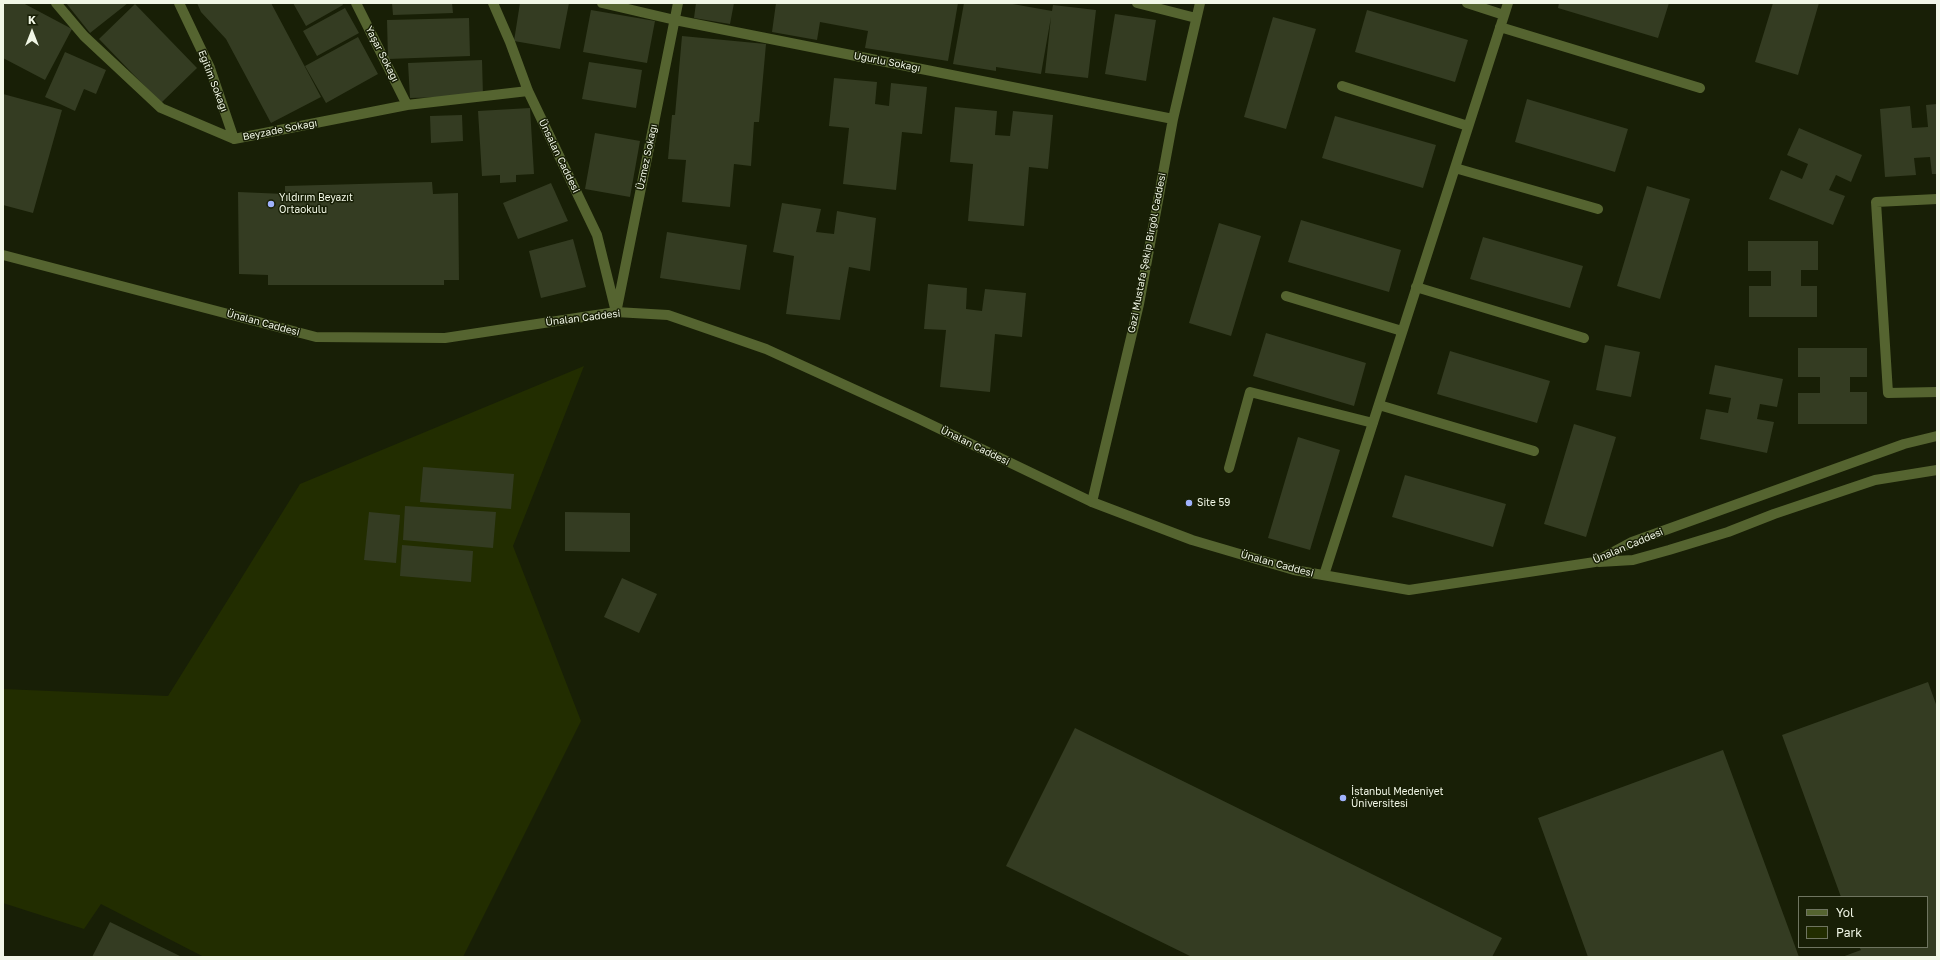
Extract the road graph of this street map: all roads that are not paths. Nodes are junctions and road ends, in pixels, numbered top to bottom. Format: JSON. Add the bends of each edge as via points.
{"nodes":[{"id":1,"x":56,"y":3,"type":"edge"},
{"id":2,"x":179,"y":3,"type":"edge"},
{"id":3,"x":356,"y":3,"type":"edge"},
{"id":4,"x":493,"y":3,"type":"edge"},
{"id":5,"x":602,"y":3,"type":"edge"},
{"id":6,"x":678,"y":3,"type":"edge"},
{"id":7,"x":1137,"y":3,"type":"edge"},
{"id":8,"x":1200,"y":3,"type":"edge"},
{"id":9,"x":1467,"y":3,"type":"edge"},
{"id":10,"x":1508,"y":3,"type":"edge"},
{"id":11,"x":1504,"y":15,"type":"junction"},
{"id":12,"x":1196,"y":18,"type":"junction"},
{"id":13,"x":675,"y":20,"type":"junction"},
{"id":14,"x":1500,"y":27,"type":"junction"},
{"id":15,"x":1342,"y":86,"type":"dead end"},
{"id":16,"x":1700,"y":88,"type":"dead end"},
{"id":17,"x":528,"y":91,"type":"junction"},
{"id":18,"x":407,"y":105,"type":"junction"},
{"id":19,"x":1173,"y":119,"type":"junction"},
{"id":20,"x":1468,"y":126,"type":"junction"},
{"id":21,"x":234,"y":139,"type":"junction"},
{"id":22,"x":1455,"y":168,"type":"junction"},
{"id":23,"x":1937,"y":199,"type":"edge"},
{"id":24,"x":1598,"y":209,"type":"dead end"},
{"id":25,"x":3,"y":255,"type":"edge"},
{"id":26,"x":1416,"y":287,"type":"junction"},
{"id":27,"x":1286,"y":296,"type":"dead end"},
{"id":28,"x":616,"y":312,"type":"junction"},
{"id":29,"x":1402,"y":332,"type":"junction"},
{"id":30,"x":1584,"y":338,"type":"dead end"},
{"id":31,"x":1937,"y":392,"type":"edge"},
{"id":32,"x":1378,"y":405,"type":"junction"},
{"id":33,"x":1373,"y":423,"type":"junction"},
{"id":34,"x":1937,"y":436,"type":"edge"},
{"id":35,"x":1534,"y":451,"type":"dead end"},
{"id":36,"x":1229,"y":468,"type":"dead end"},
{"id":37,"x":1937,"y":470,"type":"edge"},
{"id":38,"x":1092,"y":502,"type":"junction"},
{"id":39,"x":1595,"y":562,"type":"junction"},
{"id":40,"x":1324,"y":575,"type":"junction"}],
"edges":[{"from":1,"to":21,"type":"street","name":"Beyzade Sokağı","via":[[84,36],[160,108]]},
{"from":2,"to":21,"type":"street","name":"Eğitim Sokağı","via":[[210,68]]},
{"from":3,"to":18,"type":"street","name":"Yaşar Sokağı"},
{"from":4,"to":17,"type":"street","name":"Ünsalan Caddesi"},
{"from":5,"to":13,"type":"street","name":"Uğurlu Sokağı"},
{"from":6,"to":13,"type":"street","name":"Üzmez Sokağı"},
{"from":7,"to":12,"type":"street"},
{"from":8,"to":12,"type":"street","name":"Gazi Mustafa Şekip Birgöl Caddesi"},
{"from":9,"to":11,"type":"street"},
{"from":10,"to":11,"type":"street"},
{"from":11,"to":14,"type":"street"},
{"from":12,"to":19,"type":"street","name":"Gazi Mustafa Şekip Birgöl Caddesi"},
{"from":13,"to":19,"type":"street","name":"Uğurlu Sokağı"},
{"from":13,"to":28,"type":"street","name":"Üzmez Sokağı"},
{"from":14,"to":16,"type":"street"},
{"from":14,"to":20,"type":"street"},
{"from":15,"to":20,"type":"street"},
{"from":17,"to":18,"type":"street","name":"Beyzade Sokağı"},
{"from":17,"to":28,"type":"street","name":"Ünsalan Caddesi","via":[[596,235]]},
{"from":18,"to":21,"type":"street","name":"Beyzade Sokağı"},
{"from":19,"to":38,"type":"street","name":"Gazi Mustafa Şekip Birgöl Caddesi","via":[[1139,304]]},
{"from":20,"to":22,"type":"street"},
{"from":22,"to":24,"type":"street"},
{"from":22,"to":26,"type":"street"},
{"from":23,"to":31,"type":"street","via":[[1876,202],[1888,393]]},
{"from":25,"to":28,"type":"street","name":"Ünalan Caddesi","via":[[316,337],[445,338]]},
{"from":26,"to":29,"type":"street"},
{"from":26,"to":30,"type":"street"},
{"from":27,"to":29,"type":"street"},
{"from":28,"to":38,"type":"street","name":"Ünalan Caddesi","via":[[668,315],[766,349]]},
{"from":29,"to":32,"type":"street"},
{"from":32,"to":33,"type":"street"},
{"from":32,"to":35,"type":"street"},
{"from":33,"to":36,"type":"street","via":[[1250,392]]},
{"from":33,"to":40,"type":"street"},
{"from":34,"to":39,"type":"street","name":"Ünalan Caddesi","via":[[1904,444],[1632,542]]},
{"from":37,"to":39,"type":"street","via":[[1875,480],[1728,532],[1633,560]]},
{"from":38,"to":40,"type":"street","name":"Ünalan Caddesi","via":[[1192,540],[1294,570]]},
{"from":39,"to":40,"type":"street","name":"Ünalan Caddesi","via":[[1409,590]]}]}
